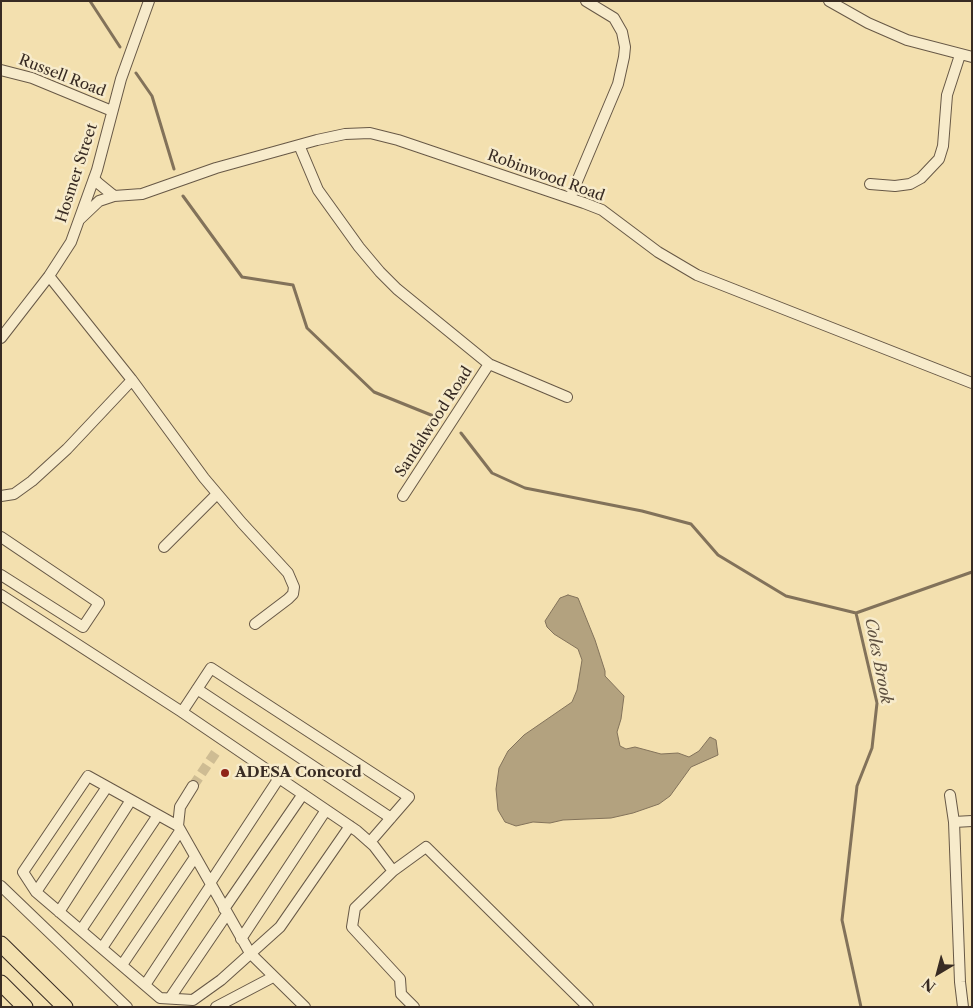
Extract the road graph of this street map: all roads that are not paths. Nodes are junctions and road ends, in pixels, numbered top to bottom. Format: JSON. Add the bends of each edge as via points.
{"nodes":[{"id":1,"x":149,"y":1,"type":"edge"},
{"id":2,"x":586,"y":1,"type":"edge"},
{"id":3,"x":829,"y":1,"type":"edge"},
{"id":4,"x":960,"y":55,"type":"junction"},
{"id":5,"x":972,"y":57,"type":"edge"},
{"id":6,"x":1,"y":70,"type":"edge"},
{"id":7,"x":112,"y":111,"type":"junction"},
{"id":8,"x":299,"y":145,"type":"junction"},
{"id":9,"x":94,"y":178,"type":"junction"},
{"id":10,"x":870,"y":184,"type":"dead end"},
{"id":11,"x":114,"y":196,"type":"junction"},
{"id":12,"x":570,"y":198,"type":"junction"},
{"id":13,"x":79,"y":220,"type":"junction"},
{"id":14,"x":49,"y":276,"type":"junction"},
{"id":15,"x":1,"y":338,"type":"edge"},
{"id":16,"x":489,"y":364,"type":"junction"},
{"id":17,"x":132,"y":380,"type":"junction"},
{"id":18,"x":972,"y":383,"type":"edge"},
{"id":19,"x":567,"y":397,"type":"dead end"},
{"id":20,"x":217,"y":494,"type":"junction"},
{"id":21,"x":1,"y":496,"type":"edge"},
{"id":22,"x":403,"y":496,"type":"dead end"},
{"id":23,"x":1,"y":537,"type":"edge"},
{"id":24,"x":164,"y":547,"type":"dead end"},
{"id":25,"x":3,"y":581,"type":"edge"},
{"id":26,"x":1,"y":595,"type":"edge"},
{"id":27,"x":255,"y":624,"type":"dead end"},
{"id":28,"x":197,"y":689,"type":"junction"},
{"id":29,"x":182,"y":712,"type":"junction"},
{"id":30,"x":280,"y":778,"type":"junction"},
{"id":31,"x":193,"y":786,"type":"tunnel mouth"},
{"id":32,"x":107,"y":787,"type":"junction"},
{"id":33,"x":303,"y":794,"type":"junction"},
{"id":34,"x":950,"y":795,"type":"dead end"},
{"id":35,"x":131,"y":800,"type":"junction"},
{"id":36,"x":326,"y":810,"type":"junction"},
{"id":37,"x":158,"y":815,"type":"junction"},
{"id":38,"x":391,"y":818,"type":"junction"},
{"id":39,"x":972,"y":821,"type":"edge"},
{"id":40,"x":954,"y":822,"type":"junction"},
{"id":41,"x":350,"y":826,"type":"junction"},
{"id":42,"x":179,"y":829,"type":"junction"},
{"id":43,"x":370,"y":842,"type":"junction"},
{"id":44,"x":195,"y":857,"type":"junction"},
{"id":45,"x":393,"y":871,"type":"junction"},
{"id":46,"x":210,"y":884,"type":"junction"},
{"id":47,"x":1,"y":886,"type":"edge"},
{"id":48,"x":36,"y":892,"type":"junction"},
{"id":49,"x":59,"y":912,"type":"junction"},
{"id":50,"x":226,"y":912,"type":"junction"},
{"id":51,"x":80,"y":930,"type":"junction"},
{"id":52,"x":241,"y":939,"type":"junction"},
{"id":53,"x":1,"y":944,"type":"edge"},
{"id":54,"x":102,"y":948,"type":"junction"},
{"id":55,"x":250,"y":953,"type":"junction"},
{"id":56,"x":122,"y":966,"type":"junction"},
{"id":57,"x":273,"y":977,"type":"junction"},
{"id":58,"x":1,"y":983,"type":"edge"},
{"id":59,"x":145,"y":985,"type":"junction"},
{"id":60,"x":967,"y":996,"type":"edge"},
{"id":61,"x":170,"y":998,"type":"junction"},
{"id":62,"x":25,"y":1007,"type":"edge"},
{"id":63,"x":66,"y":1007,"type":"edge"},
{"id":64,"x":127,"y":1007,"type":"edge"},
{"id":65,"x":216,"y":1007,"type":"edge"},
{"id":66,"x":305,"y":1007,"type":"edge"},
{"id":67,"x":414,"y":1007,"type":"edge"},
{"id":68,"x":588,"y":1007,"type":"edge"},
{"id":69,"x":963,"y":1007,"type":"edge"}],
"edges":[{"from":1,"to":7,"type":"street","name":"Hosmer Street"},
{"from":2,"to":12,"type":"street","via":[[614,18],[622,32],[625,47],[618,84]]},
{"from":3,"to":4,"type":"street","via":[[907,40]]},
{"from":4,"to":5,"type":"street"},
{"from":4,"to":10,"type":"street","via":[[947,95],[939,159],[921,178],[910,184]]},
{"from":6,"to":7,"type":"street","name":"Russell Road","via":[[32,78]]},
{"from":7,"to":9,"type":"street","name":"Hosmer Street"},
{"from":8,"to":11,"type":"street","name":"Robinwood Road","via":[[216,168],[142,194]]},
{"from":8,"to":12,"type":"street","name":"Robinwood Road","via":[[345,134],[370,133]]},
{"from":8,"to":16,"type":"street","via":[[318,190],[380,272],[413,304]]},
{"from":9,"to":11,"type":"street"},
{"from":9,"to":13,"type":"street","name":"Hosmer Street"},
{"from":11,"to":13,"type":"street","name":"Robinwood Road","via":[[99,201]]},
{"from":12,"to":18,"type":"street","name":"Robinwood Road","via":[[602,210],[658,252],[697,275]]},
{"from":13,"to":14,"type":"street","name":"Hosmer Street","via":[[71,242]]},
{"from":14,"to":15,"type":"street","name":"Hosmer Street"},
{"from":14,"to":17,"type":"street"},
{"from":16,"to":19,"type":"street"},
{"from":16,"to":22,"type":"street","name":"Sandalwood Road"},
{"from":17,"to":20,"type":"street"},
{"from":17,"to":21,"type":"street","via":[[67,450],[32,481],[14,494]]},
{"from":20,"to":24,"type":"street"},
{"from":20,"to":27,"type":"street","via":[[288,573],[294,587],[288,600]]},
{"from":23,"to":25,"type":"street","via":[[99,603],[83,628]]},
{"from":26,"to":29,"type":"street"},
{"from":28,"to":29,"type":"street"},
{"from":28,"to":38,"type":"street"},
{"from":28,"to":38,"type":"street","via":[[211,668],[409,798]]},
{"from":29,"to":30,"type":"street","via":[[221,745]]},
{"from":30,"to":33,"type":"street"},
{"from":30,"to":46,"type":"street"},
{"from":31,"to":42,"type":"street","via":[[180,808]]},
{"from":32,"to":35,"type":"street"},
{"from":32,"to":48,"type":"street"},
{"from":32,"to":48,"type":"street","via":[[88,776],[23,872]]},
{"from":33,"to":36,"type":"street"},
{"from":33,"to":50,"type":"street"},
{"from":34,"to":40,"type":"street"},
{"from":35,"to":37,"type":"street"},
{"from":35,"to":49,"type":"street"},
{"from":36,"to":41,"type":"street"},
{"from":36,"to":52,"type":"street"},
{"from":37,"to":42,"type":"street"},
{"from":37,"to":51,"type":"street"},
{"from":38,"to":43,"type":"street"},
{"from":39,"to":40,"type":"street"},
{"from":40,"to":60,"type":"street"},
{"from":41,"to":43,"type":"street"},
{"from":41,"to":55,"type":"street","via":[[280,927]]},
{"from":42,"to":44,"type":"street"},
{"from":42,"to":54,"type":"street"},
{"from":43,"to":45,"type":"street"},
{"from":44,"to":46,"type":"street"},
{"from":44,"to":56,"type":"street"},
{"from":45,"to":67,"type":"street","via":[[355,908],[352,927],[400,979],[401,994]]},
{"from":45,"to":68,"type":"street","via":[[426,847]]},
{"from":46,"to":50,"type":"street"},
{"from":46,"to":59,"type":"street"},
{"from":47,"to":64,"type":"street"},
{"from":48,"to":49,"type":"street"},
{"from":49,"to":51,"type":"street"},
{"from":50,"to":52,"type":"street"},
{"from":50,"to":61,"type":"street"},
{"from":51,"to":54,"type":"street"},
{"from":52,"to":55,"type":"street"},
{"from":53,"to":63,"type":"highway"},
{"from":54,"to":56,"type":"street"},
{"from":55,"to":57,"type":"street"},
{"from":55,"to":61,"type":"street","via":[[193,1000]]},
{"from":56,"to":59,"type":"street"},
{"from":57,"to":65,"type":"street"},
{"from":57,"to":66,"type":"street"},
{"from":58,"to":62,"type":"highway"},
{"from":59,"to":61,"type":"street","via":[[160,998]]},
{"from":60,"to":69,"type":"street"}]}
